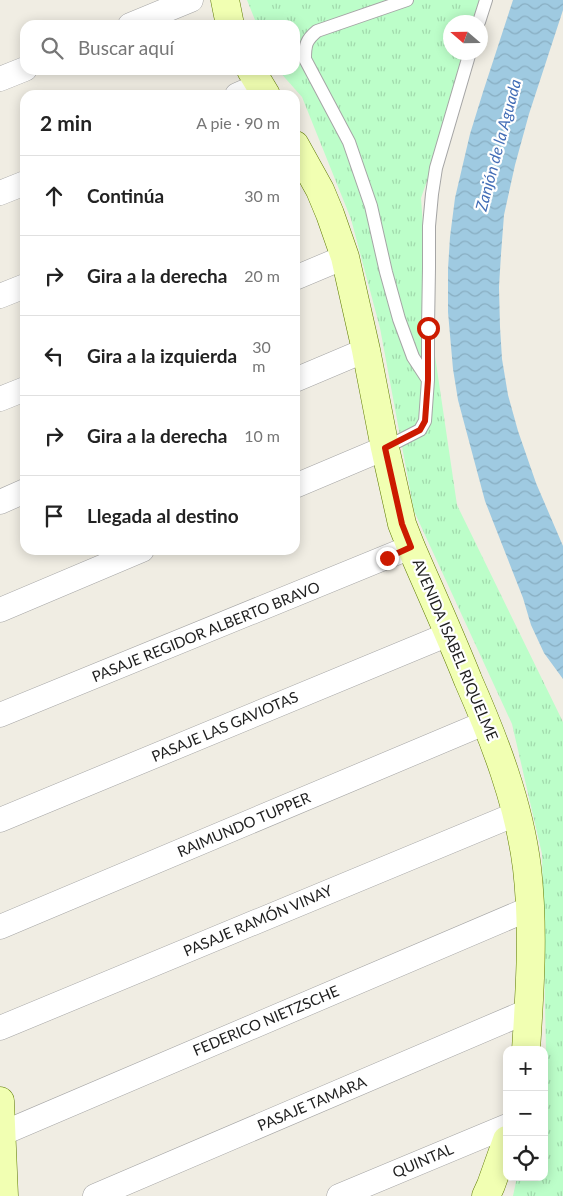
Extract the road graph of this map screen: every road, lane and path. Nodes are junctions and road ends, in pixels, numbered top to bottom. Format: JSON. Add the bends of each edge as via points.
{"nodes":[{"id":1,"x":191,"y":0,"type":"edge"},
{"id":2,"x":225,"y":0,"type":"edge"},
{"id":3,"x":407,"y":0,"type":"edge"},
{"id":4,"x":486,"y":0,"type":"edge"},
{"id":5,"x":481,"y":15,"type":"edge"},
{"id":6,"x":142,"y":20,"type":"edge"},
{"id":7,"x":229,"y":20,"type":"edge"},
{"id":8,"x":468,"y":60,"type":"edge"},
{"id":9,"x":20,"y":71,"type":"edge"},
{"id":10,"x":0,"y":79,"type":"edge"},
{"id":11,"x":300,"y":162,"type":"edge"},
{"id":12,"x":20,"y":185,"type":"edge"},
{"id":13,"x":0,"y":193,"type":"edge"},
{"id":14,"x":345,"y":257,"type":"junction"},
{"id":15,"x":300,"y":276,"type":"edge"},
{"id":16,"x":20,"y":288,"type":"edge"},
{"id":17,"x":0,"y":296,"type":"edge"},
{"id":18,"x":366,"y":350,"type":"junction"},
{"id":19,"x":300,"y":378,"type":"edge"},
{"id":20,"x":428,"y":380,"type":"junction"},
{"id":21,"x":20,"y":391,"type":"edge"},
{"id":22,"x":0,"y":399,"type":"edge"},
{"id":23,"x":385,"y":448,"type":"junction"},
{"id":24,"x":300,"y":484,"type":"edge"},
{"id":25,"x":20,"y":493,"type":"edge"},
{"id":26,"x":0,"y":502,"type":"edge"},
{"id":27,"x":411,"y":547,"type":"junction"},
{"id":28,"x":130,"y":555,"type":"edge"},
{"id":29,"x":0,"y":610,"type":"edge"},
{"id":30,"x":449,"y":634,"type":"junction"},
{"id":31,"x":0,"y":716,"type":"edge"},
{"id":32,"x":487,"y":722,"type":"junction"},
{"id":33,"x":516,"y":814,"type":"junction"},
{"id":34,"x":0,"y":820,"type":"edge"},
{"id":35,"x":531,"y":908,"type":"junction"},
{"id":36,"x":0,"y":927,"type":"edge"},
{"id":37,"x":528,"y":1011,"type":"junction"},
{"id":38,"x":0,"y":1028,"type":"edge"},
{"id":39,"x":526,"y":1046,"type":"edge"},
{"id":40,"x":0,"y":1101,"type":"edge"},
{"id":41,"x":503,"y":1128,"type":"edge"},
{"id":42,"x":1,"y":1134,"type":"edge"},
{"id":43,"x":503,"y":1152,"type":"edge"},
{"id":44,"x":489,"y":1192,"type":"edge"},
{"id":45,"x":4,"y":1196,"type":"edge"},
{"id":46,"x":95,"y":1196,"type":"edge"},
{"id":47,"x":338,"y":1196,"type":"edge"}],
"edges":[{"from":1,"to":6,"type":"street"},
{"from":2,"to":7,"type":"street"},
{"from":3,"to":20,"type":"lane","via":[[317,31],[305,47],[305,58],[349,142],[371,206],[399,319],[413,357]]},
{"from":4,"to":5,"type":"lane"},
{"from":8,"to":20,"type":"lane","via":[[436,168],[432,194]]},
{"from":9,"to":10,"type":"street"},
{"from":11,"to":14,"type":"street","name":"AVENIDA ISABEL RIQUELME","via":[[330,214]]},
{"from":12,"to":13,"type":"street"},
{"from":14,"to":15,"type":"street"},
{"from":14,"to":18,"type":"street","name":"AVENIDA ISABEL RIQUELME"},
{"from":16,"to":17,"type":"street"},
{"from":18,"to":19,"type":"street"},
{"from":18,"to":23,"type":"street","name":"AVENIDA ISABEL RIQUELME"},
{"from":20,"to":23,"type":"lane","via":[[425,421],[420,430]]},
{"from":21,"to":22,"type":"street"},
{"from":23,"to":24,"type":"street"},
{"from":23,"to":27,"type":"street","name":"AVENIDA ISABEL RIQUELME","via":[[402,524]]},
{"from":25,"to":26,"type":"street"},
{"from":27,"to":30,"type":"street","name":"AVENIDA ISABEL RIQUELME"},
{"from":27,"to":31,"type":"street","name":"PASAJE REGIDOR ALBERTO BRAVO"},
{"from":28,"to":29,"type":"street"},
{"from":30,"to":32,"type":"street","name":"AVENIDA ISABEL RIQUELME"},
{"from":30,"to":34,"type":"street","name":"PASAJE LAS GAVIOTAS"},
{"from":32,"to":33,"type":"street","name":"AVENIDA ISABEL RIQUELME"},
{"from":32,"to":36,"type":"street","name":"RAIMUNDO TUPPER"},
{"from":33,"to":35,"type":"street","name":"AVENIDA ISABEL RIQUELME","via":[[527,866]]},
{"from":33,"to":38,"type":"street","name":"PASAJE RAMÓN VINAY"},
{"from":35,"to":37,"type":"street","name":"AVENIDA ISABEL RIQUELME"},
{"from":35,"to":42,"type":"street","name":"FEDERICO NIETZSCHE"},
{"from":37,"to":39,"type":"street","name":"AVENIDA ISABEL RIQUELME"},
{"from":37,"to":46,"type":"street","name":"PASAJE TAMARA"},
{"from":40,"to":42,"type":"street"},
{"from":41,"to":47,"type":"street","name":"QUINTAL"},
{"from":42,"to":45,"type":"street"},
{"from":43,"to":44,"type":"street"}]}
